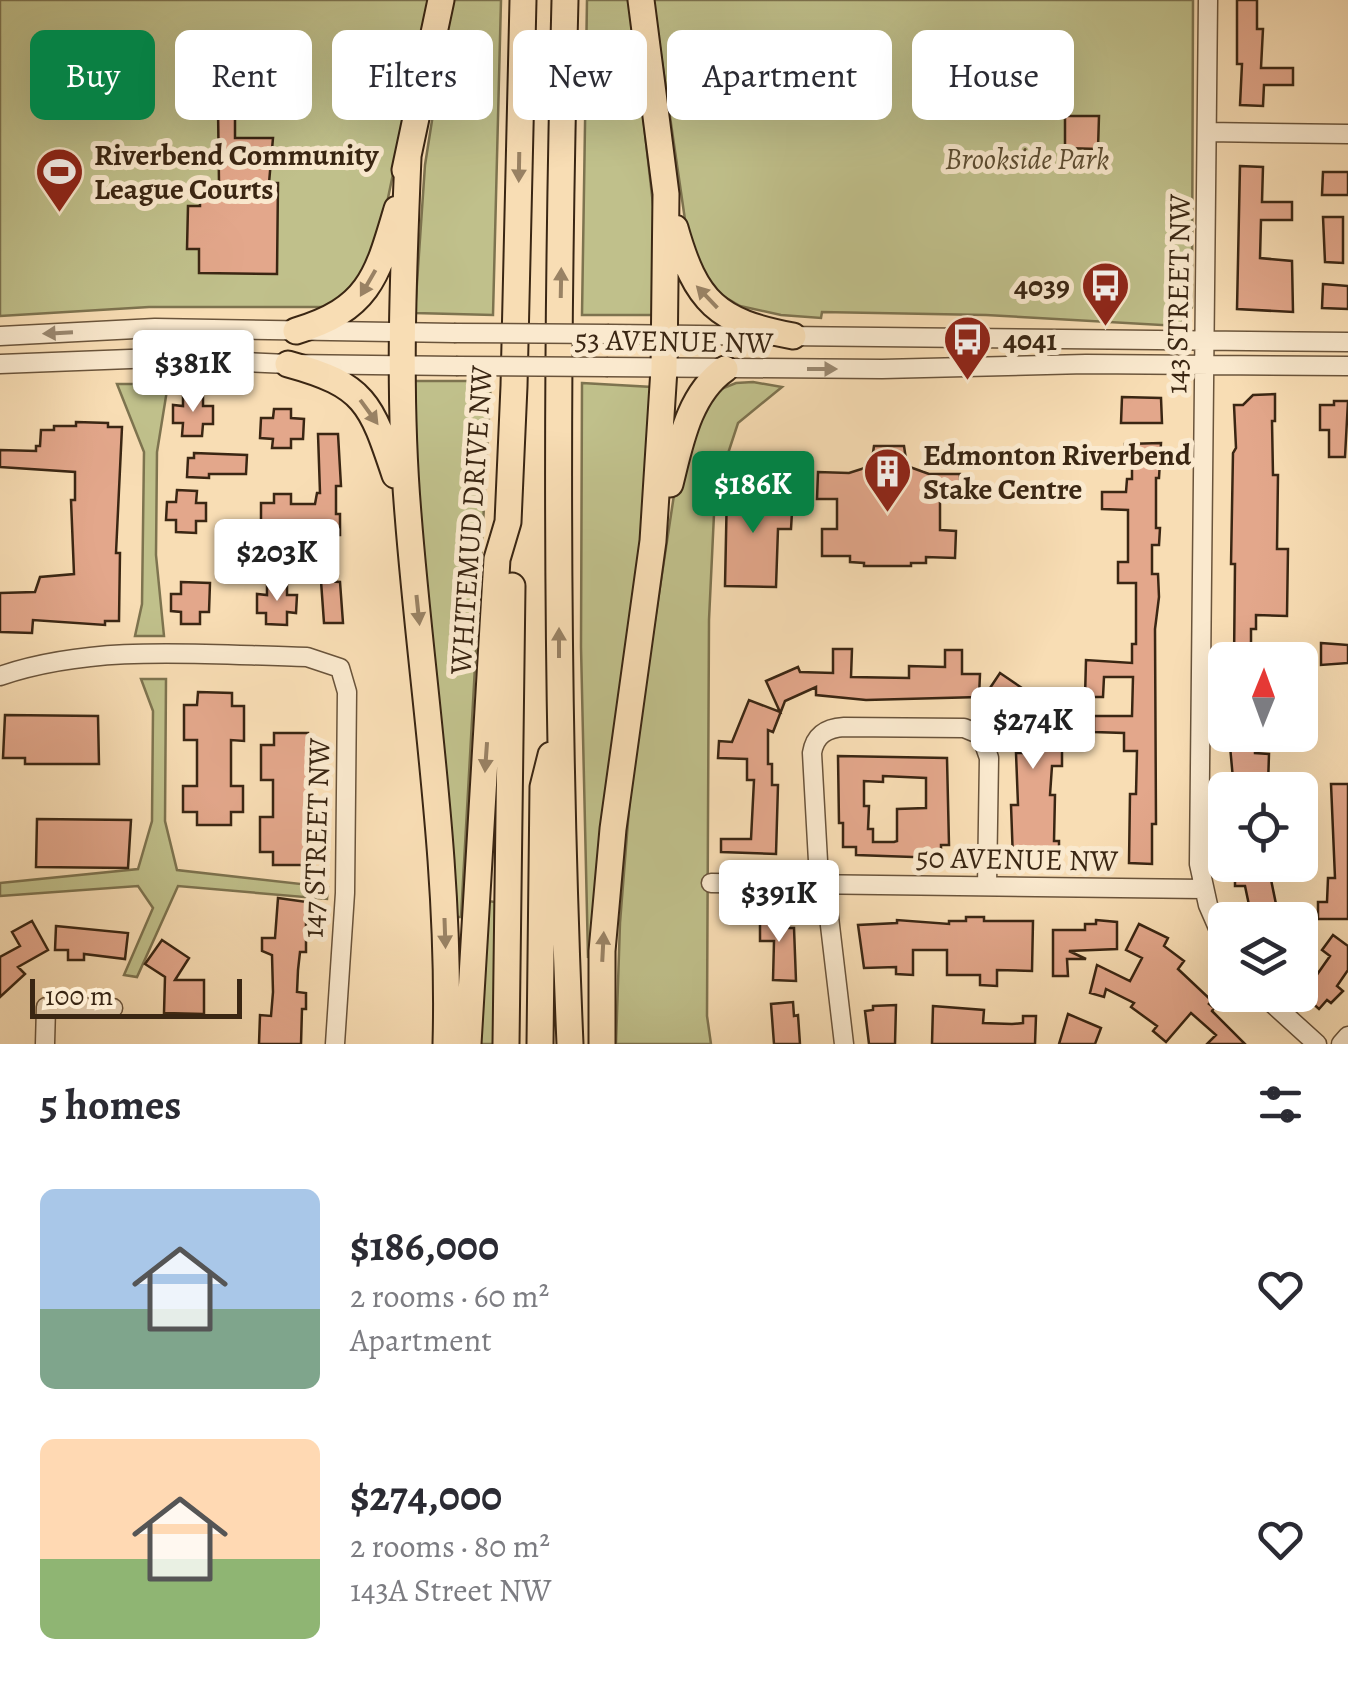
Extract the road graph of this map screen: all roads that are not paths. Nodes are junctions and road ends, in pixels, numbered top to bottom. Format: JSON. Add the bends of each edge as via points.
{"nodes":[{"id":1,"x":441,"y":0,"type":"edge"},
{"id":2,"x":523,"y":0,"type":"edge"},
{"id":3,"x":566,"y":0,"type":"edge"},
{"id":4,"x":641,"y":0,"type":"edge"},
{"id":5,"x":1208,"y":0,"type":"edge"},
{"id":6,"x":1207,"y":132,"type":"junction"},
{"id":7,"x":1348,"y":134,"type":"edge"},
{"id":8,"x":408,"y":157,"type":"junction"},
{"id":9,"x":666,"y":194,"type":"junction"},
{"id":10,"x":296,"y":331,"type":"junction"},
{"id":11,"x":401,"y":333,"type":"junction"},
{"id":12,"x":665,"y":335,"type":"junction"},
{"id":13,"x":0,"y":336,"type":"edge"},
{"id":14,"x":794,"y":336,"type":"junction"},
{"id":15,"x":1205,"y":340,"type":"junction"},
{"id":16,"x":1348,"y":342,"type":"edge"},
{"id":17,"x":0,"y":364,"type":"edge"},
{"id":18,"x":288,"y":364,"type":"junction"},
{"id":19,"x":400,"y":364,"type":"junction"},
{"id":20,"x":1205,"y":365,"type":"junction"},
{"id":21,"x":1348,"y":366,"type":"edge"},
{"id":22,"x":664,"y":369,"type":"junction"},
{"id":23,"x":724,"y":369,"type":"junction"},
{"id":24,"x":408,"y":513,"type":"junction"},
{"id":25,"x":508,"y":522,"type":"junction"},
{"id":26,"x":654,"y":541,"type":"junction"},
{"id":27,"x":0,"y":676,"type":"edge"},
{"id":28,"x":560,"y":740,"type":"junction"},
{"id":29,"x":712,"y":883,"type":"dead end"},
{"id":30,"x":823,"y":885,"type":"junction"},
{"id":31,"x":987,"y":886,"type":"junction"},
{"id":32,"x":1203,"y":889,"type":"junction"},
{"id":33,"x":1208,"y":902,"type":"edge"},
{"id":34,"x":113,"y":1008,"type":"dead end"},
{"id":35,"x":1282,"y":1012,"type":"edge"},
{"id":36,"x":1348,"y":1036,"type":"edge"},
{"id":37,"x":46,"y":1044,"type":"edge"},
{"id":38,"x":335,"y":1044,"type":"edge"},
{"id":39,"x":446,"y":1044,"type":"edge"},
{"id":40,"x":468,"y":1044,"type":"edge"},
{"id":41,"x":506,"y":1044,"type":"edge"},
{"id":42,"x":540,"y":1044,"type":"edge"},
{"id":43,"x":570,"y":1044,"type":"edge"},
{"id":44,"x":602,"y":1044,"type":"edge"},
{"id":45,"x":844,"y":1044,"type":"edge"},
{"id":46,"x":1317,"y":1044,"type":"edge"},
{"id":47,"x":1341,"y":1044,"type":"edge"}],
"edges":[{"from":1,"to":8,"type":"highway"},
{"from":2,"to":25,"type":"highway","name":"WHITEMUD DRIVE NW","one_way":true},
{"from":28,"to":3,"type":"highway","one_way":true},
{"from":4,"to":9,"type":"highway"},
{"from":5,"to":6,"type":"street","name":"143 STREET NW"},
{"from":6,"to":7,"type":"street"},
{"from":6,"to":15,"type":"street","name":"143 STREET NW"},
{"from":8,"to":10,"type":"highway","one_way":true,"via":[[389,234],[361,297]]},
{"from":8,"to":11,"type":"highway"},
{"from":9,"to":12,"type":"highway"},
{"from":14,"to":9,"type":"highway","one_way":true,"via":[[748,326],[704,295],[685,264]]},
{"from":10,"to":11,"type":"street","name":"53 AVENUE NW"},
{"from":10,"to":13,"type":"street","name":"53 AVENUE NW","one_way":true,"via":[[154,328]]},
{"from":11,"to":12,"type":"street","name":"53 AVENUE NW","bridge":true},
{"from":11,"to":19,"type":"highway"},
{"from":12,"to":14,"type":"street","name":"53 AVENUE NW"},
{"from":12,"to":22,"type":"highway"},
{"from":14,"to":15,"type":"street","name":"53 AVENUE NW"},
{"from":15,"to":16,"type":"street","name":"53 AVENUE NW"},
{"from":15,"to":20,"type":"street","name":"143 STREET NW"},
{"from":17,"to":18,"type":"street","name":"53 AVENUE NW","via":[[156,358]]},
{"from":18,"to":19,"type":"street","name":"53 AVENUE NW"},
{"from":18,"to":24,"type":"highway","one_way":true,"via":[[322,373],[360,398],[378,421]]},
{"from":19,"to":22,"type":"street","name":"53 AVENUE NW","bridge":true},
{"from":19,"to":24,"type":"highway"},
{"from":20,"to":21,"type":"street","name":"53 AVENUE NW"},
{"from":23,"to":20,"type":"street","name":"53 AVENUE NW","one_way":true},
{"from":20,"to":32,"type":"street","name":"143 STREET NW"},
{"from":22,"to":23,"type":"street","name":"53 AVENUE NW"},
{"from":22,"to":26,"type":"highway"},
{"from":23,"to":26,"type":"highway","via":[[706,386],[681,440]]},
{"from":24,"to":39,"type":"highway","one_way":true,"via":[[441,836]]},
{"from":25,"to":40,"type":"highway","name":"WHITEMUD DRIVE NW","one_way":true,"via":[[497,560]]},
{"from":25,"to":41,"type":"highway"},
{"from":44,"to":26,"type":"highway","one_way":true,"via":[[612,829]]},
{"from":27,"to":38,"type":"street","name":"147 STREET NW","via":[[83,656],[307,657],[340,668],[347,692]]},
{"from":28,"to":42,"type":"highway","via":[[543,788]]},
{"from":28,"to":43,"type":"highway"},
{"from":29,"to":30,"type":"street","name":"50 AVENUE NW"},
{"from":30,"to":31,"type":"street","name":"50 AVENUE NW"},
{"from":30,"to":31,"type":"street","via":[[812,752],[829,729],[844,727],[964,728],[985,740]]},
{"from":30,"to":45,"type":"street"},
{"from":31,"to":32,"type":"street","name":"50 AVENUE NW"},
{"from":32,"to":33,"type":"street"},
{"from":34,"to":37,"type":"street","via":[[46,1007]]},
{"from":35,"to":46,"type":"street"},
{"from":36,"to":47,"type":"street"}]}
